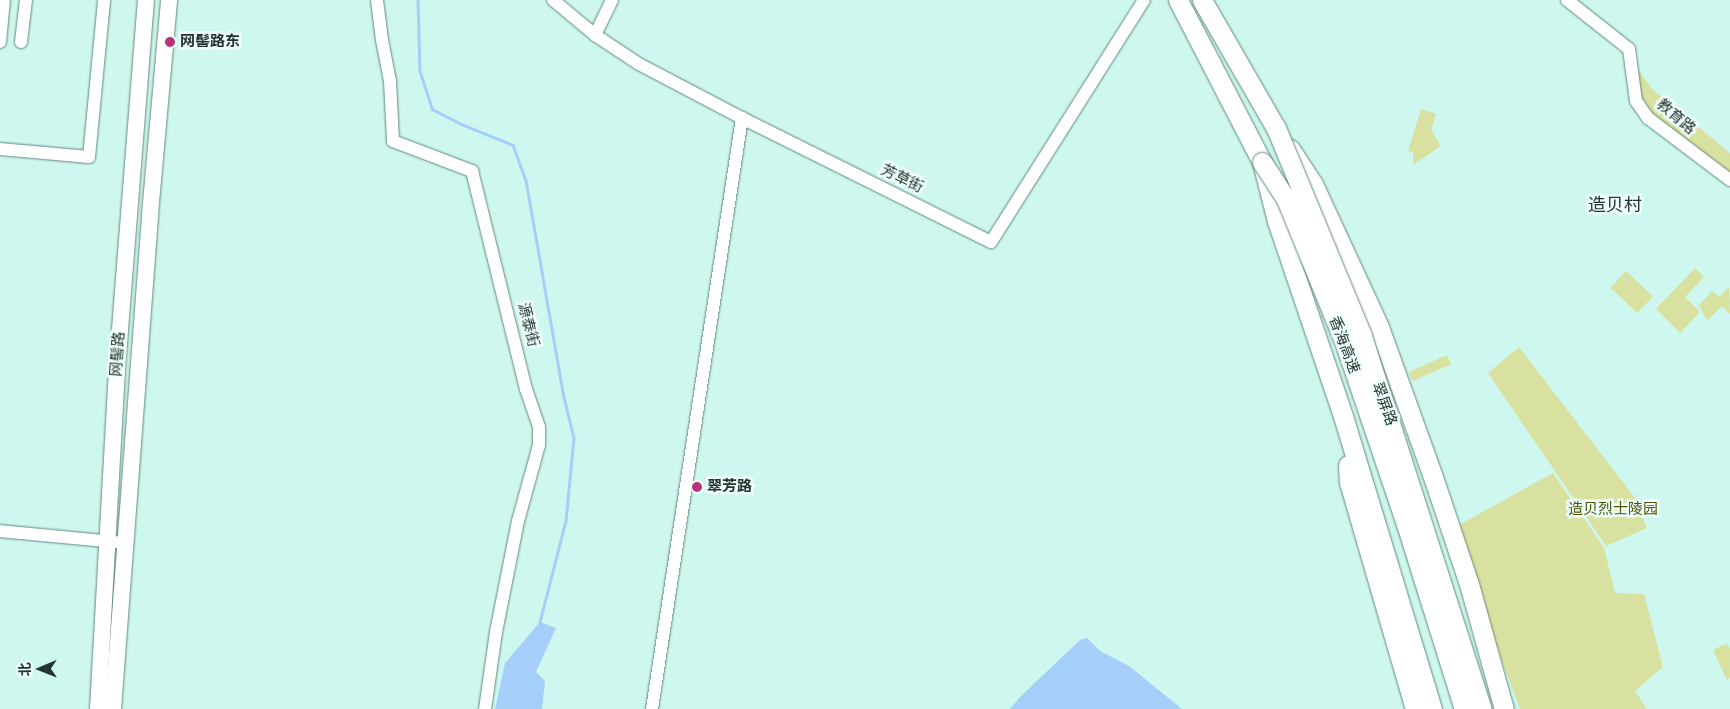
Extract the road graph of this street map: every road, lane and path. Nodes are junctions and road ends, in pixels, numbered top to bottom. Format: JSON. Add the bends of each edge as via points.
{"nodes":[{"id":1,"x":4,"y":0,"type":"edge"},
{"id":2,"x":26,"y":0,"type":"edge"},
{"id":3,"x":104,"y":0,"type":"edge"},
{"id":4,"x":146,"y":0,"type":"edge"},
{"id":5,"x":169,"y":0,"type":"edge"},
{"id":6,"x":377,"y":0,"type":"edge"},
{"id":7,"x":552,"y":0,"type":"edge"},
{"id":8,"x":612,"y":0,"type":"edge"},
{"id":9,"x":1144,"y":0,"type":"edge"},
{"id":10,"x":1178,"y":0,"type":"edge"},
{"id":11,"x":1187,"y":0,"type":"edge"},
{"id":12,"x":1204,"y":0,"type":"edge"},
{"id":13,"x":1567,"y":0,"type":"edge"},
{"id":14,"x":594,"y":35,"type":"junction"},
{"id":15,"x":0,"y":42,"type":"edge"},
{"id":16,"x":21,"y":42,"type":"dead end"},
{"id":17,"x":742,"y":118,"type":"junction"},
{"id":18,"x":1276,"y":128,"type":"junction"},
{"id":19,"x":0,"y":149,"type":"edge"},
{"id":20,"x":1262,"y":162,"type":"junction"},
{"id":21,"x":1730,"y":180,"type":"edge"},
{"id":22,"x":1343,"y":416,"type":"junction"},
{"id":23,"x":0,"y":531,"type":"edge"},
{"id":24,"x":107,"y":543,"type":"junction"},
{"id":25,"x":125,"y":543,"type":"junction"},
{"id":26,"x":98,"y":709,"type":"edge"},
{"id":27,"x":113,"y":709,"type":"edge"},
{"id":28,"x":485,"y":709,"type":"edge"},
{"id":29,"x":652,"y":709,"type":"edge"},
{"id":30,"x":1415,"y":709,"type":"edge"},
{"id":31,"x":1432,"y":709,"type":"edge"},
{"id":32,"x":1457,"y":709,"type":"edge"},
{"id":33,"x":1464,"y":709,"type":"edge"},
{"id":34,"x":1484,"y":709,"type":"edge"},
{"id":35,"x":1504,"y":709,"type":"edge"}],
"edges":[{"from":1,"to":15,"type":"street"},
{"from":2,"to":16,"type":"street"},
{"from":3,"to":19,"type":"street","via":[[89,157]]},
{"from":4,"to":24,"type":"main road","name":"网髻路","via":[[128,212]]},
{"from":5,"to":25,"type":"main road"},
{"from":6,"to":28,"type":"street","name":"源泰街","via":[[390,82],[393,141],[472,172],[526,389],[539,427],[539,446],[518,521],[496,632]]},
{"from":7,"to":14,"type":"street","name":"芳草街"},
{"from":8,"to":14,"type":"street"},
{"from":9,"to":17,"type":"street","name":"芳草街","via":[[991,242]]},
{"from":10,"to":20,"type":"highway","name":"香海高速"},
{"from":11,"to":32,"type":"main road","name":"翠屏路","via":[[1257,143],[1361,406],[1424,590]]},
{"from":12,"to":18,"type":"highway","name":"香海高速","bridge":true},
{"from":12,"to":34,"type":"main road","name":"翠屏路","via":[[1268,123],[1346,306],[1431,537]]},
{"from":13,"to":21,"type":"street","name":"教育路","via":[[1629,49],[1636,101],[1648,118]]},
{"from":14,"to":17,"type":"street","name":"芳草街","via":[[639,64]]},
{"from":17,"to":29,"type":"street"},
{"from":18,"to":34,"type":"highway","name":"香海高速","bridge":true,"via":[[1362,336]]},
{"from":18,"to":35,"type":"highway","bridge":true,"via":[[1313,184],[1379,327],[1463,566]]},
{"from":20,"to":22,"type":"highway","via":[[1277,220]]},
{"from":20,"to":33,"type":"highway","name":"香海高速","bridge":true,"via":[[1286,199],[1347,350]]},
{"from":22,"to":30,"type":"highway","via":[[1349,482]]},
{"from":22,"to":31,"type":"highway"},
{"from":23,"to":24,"type":"street"},
{"from":24,"to":25,"type":"street"},
{"from":24,"to":26,"type":"main road","name":"网髻路"},
{"from":25,"to":27,"type":"main road"}]}
